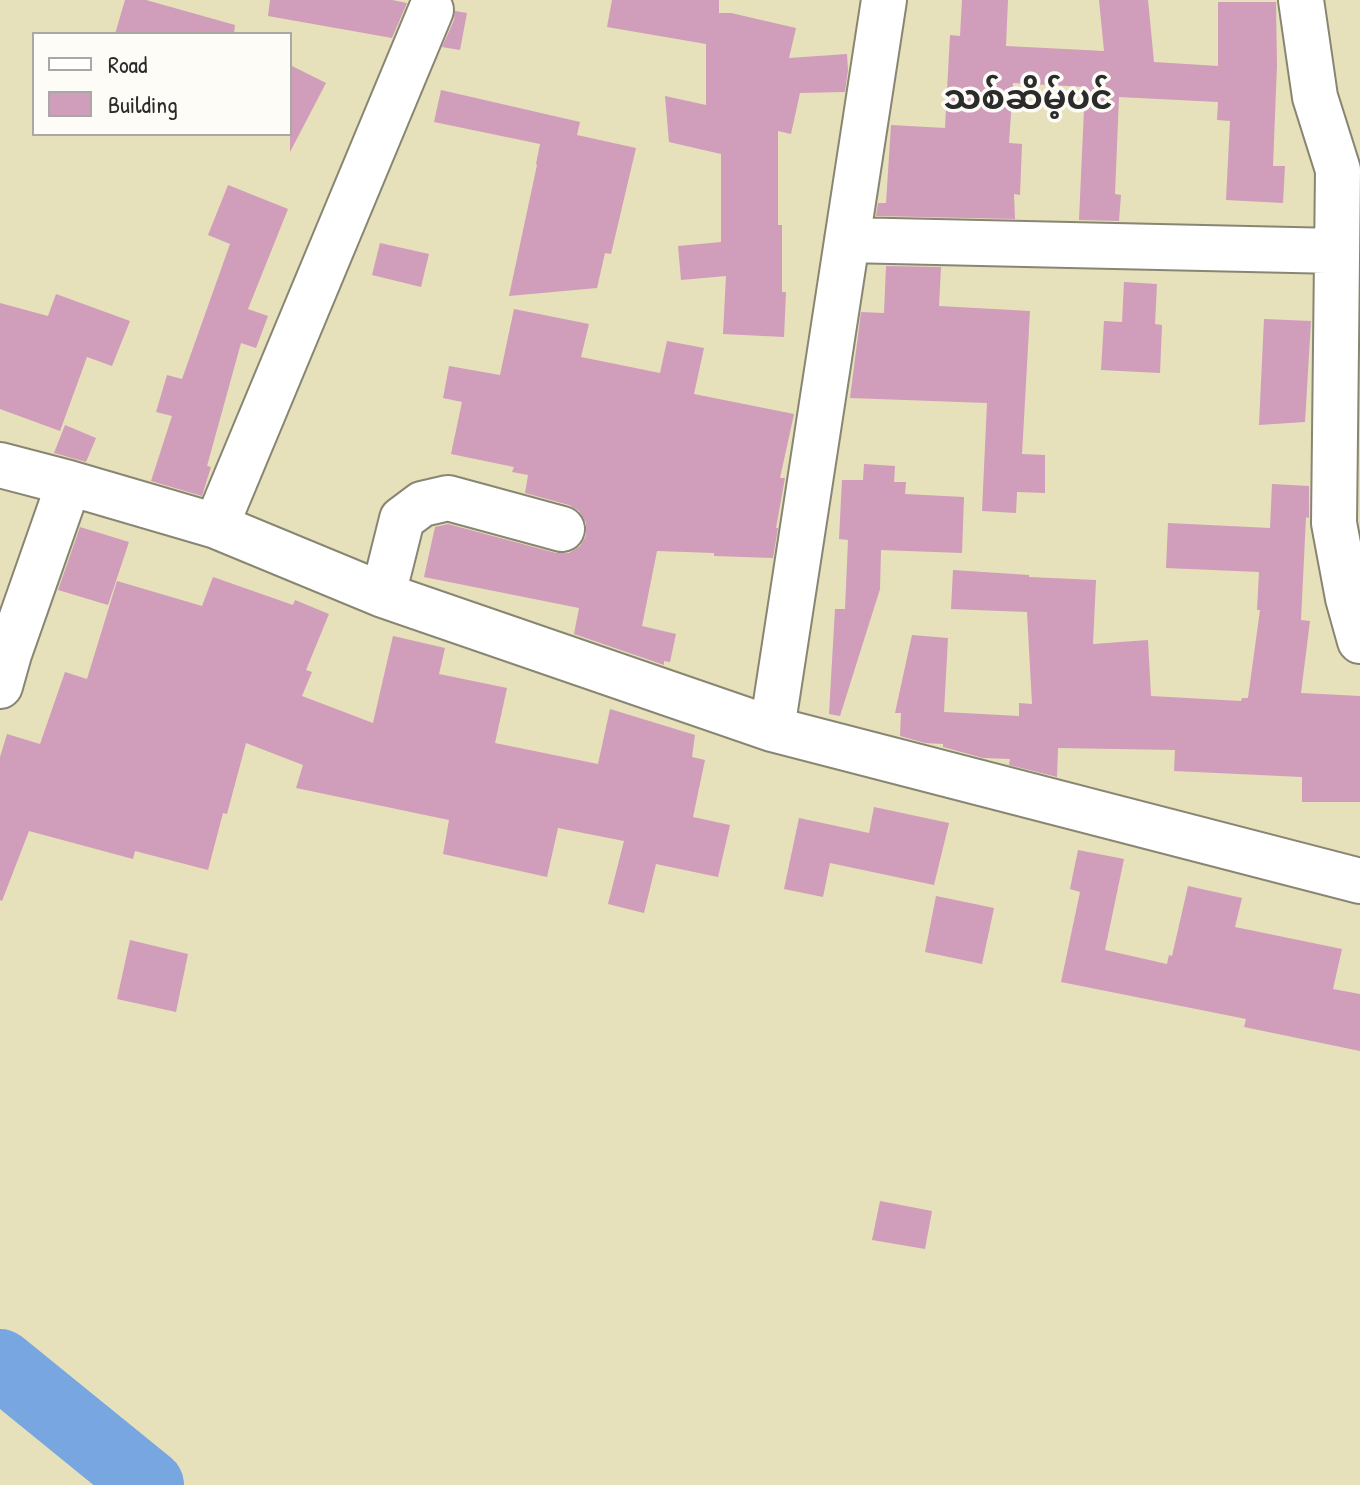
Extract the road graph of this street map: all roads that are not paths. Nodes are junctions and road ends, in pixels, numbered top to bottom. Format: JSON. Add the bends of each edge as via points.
{"nodes":[{"id":1,"x":884,"y":0,"type":"edge"},
{"id":2,"x":1301,"y":0,"type":"edge"},
{"id":3,"x":431,"y":10,"type":"dead end"},
{"id":4,"x":847,"y":240,"type":"junction"},
{"id":5,"x":1337,"y":251,"type":"junction"},
{"id":6,"x":0,"y":465,"type":"edge"},
{"id":7,"x":69,"y":483,"type":"junction"},
{"id":8,"x":216,"y":526,"type":"junction"},
{"id":9,"x":562,"y":529,"type":"dead end"},
{"id":10,"x":383,"y":595,"type":"junction"},
{"id":11,"x":1360,"y":641,"type":"edge"},
{"id":12,"x":0,"y":686,"type":"edge"},
{"id":13,"x":772,"y":729,"type":"junction"},
{"id":14,"x":1360,"y":881,"type":"edge"}],
"edges":[{"from":1,"to":4,"type":"street"},
{"from":2,"to":5,"type":"street","via":[[1315,97],[1338,170]]},
{"from":3,"to":8,"type":"street"},
{"from":4,"to":5,"type":"street"},
{"from":4,"to":13,"type":"street"},
{"from":5,"to":11,"type":"street","via":[[1334,523]]},
{"from":6,"to":7,"type":"street"},
{"from":7,"to":8,"type":"street"},
{"from":7,"to":12,"type":"street"},
{"from":8,"to":10,"type":"street"},
{"from":9,"to":10,"type":"street","via":[[448,498],[422,504],[402,519]]},
{"from":10,"to":13,"type":"street"},
{"from":13,"to":14,"type":"street"}]}
